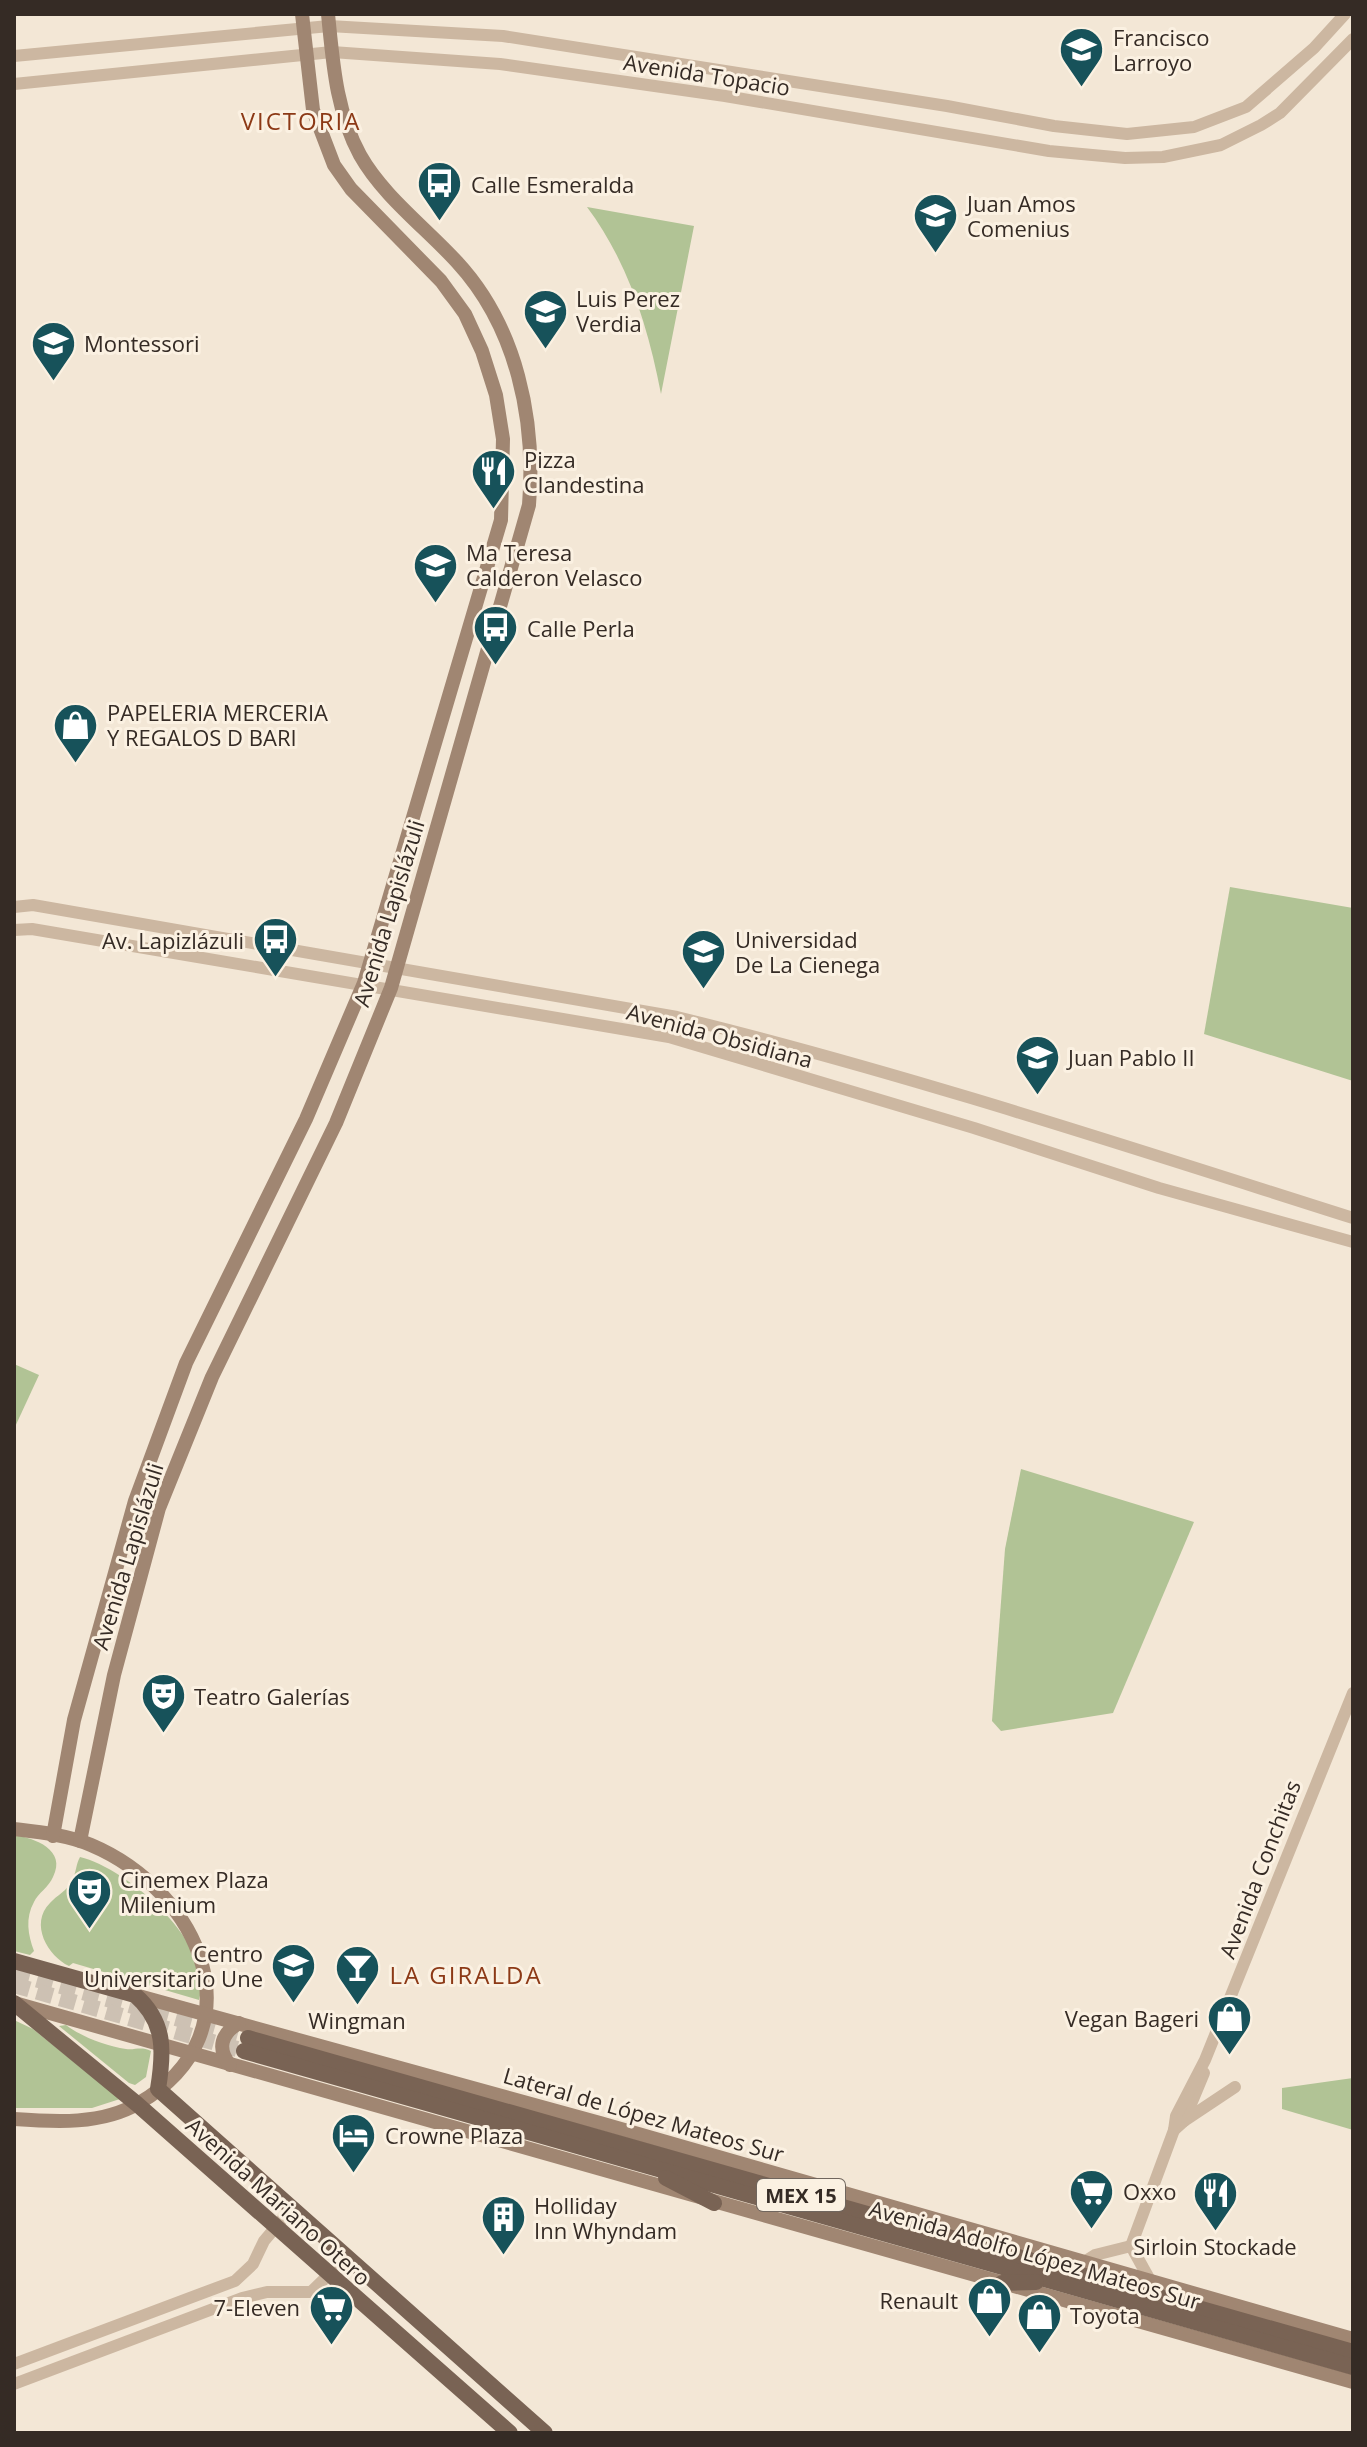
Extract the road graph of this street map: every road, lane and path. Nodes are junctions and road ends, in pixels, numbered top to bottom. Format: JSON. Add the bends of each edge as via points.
{"nodes":[{"id":1,"x":1345,"y":14,"type":"edge"},
{"id":2,"x":328,"y":20,"type":"edge"},
{"id":3,"x":303,"y":21,"type":"edge"},
{"id":4,"x":1353,"y":39,"type":"edge"},
{"id":5,"x":332,"y":52,"type":"junction"},
{"id":6,"x":307,"y":54,"type":"junction"},
{"id":7,"x":14,"y":56,"type":"edge"},
{"id":8,"x":14,"y":84,"type":"edge"},
{"id":9,"x":14,"y":907,"type":"edge"},
{"id":10,"x":14,"y":930,"type":"edge"},
{"id":11,"x":370,"y":961,"type":"junction"},
{"id":12,"x":397,"y":966,"type":"junction"},
{"id":13,"x":364,"y":983,"type":"junction"},
{"id":14,"x":391,"y":988,"type":"junction"},
{"id":15,"x":1353,"y":1218,"type":"edge"},
{"id":16,"x":1353,"y":1242,"type":"edge"},
{"id":17,"x":1353,"y":1693,"type":"edge"},
{"id":18,"x":56,"y":1819,"type":"junction"},
{"id":19,"x":83,"y":1825,"type":"junction"},
{"id":20,"x":14,"y":1829,"type":"edge"},
{"id":21,"x":53,"y":1836,"type":"junction"},
{"id":22,"x":80,"y":1841,"type":"junction"},
{"id":23,"x":14,"y":1961,"type":"edge"},
{"id":24,"x":135,"y":1995,"type":"junction"},
{"id":25,"x":15,"y":2004,"type":"edge"},
{"id":26,"x":207,"y":2015,"type":"junction"},
{"id":27,"x":239,"y":2023,"type":"junction"},
{"id":28,"x":163,"y":2045,"type":"junction"},
{"id":29,"x":191,"y":2053,"type":"junction"},
{"id":30,"x":230,"y":2065,"type":"junction"},
{"id":31,"x":1201,"y":2065,"type":"junction"},
{"id":32,"x":1235,"y":2087,"type":"dead end"},
{"id":33,"x":158,"y":2089,"type":"junction"},
{"id":34,"x":137,"y":2104,"type":"junction"},
{"id":35,"x":14,"y":2119,"type":"edge"},
{"id":36,"x":1179,"y":2125,"type":"junction"},
{"id":37,"x":632,"y":2161,"type":"junction"},
{"id":38,"x":819,"y":2200,"type":"junction"},
{"id":39,"x":714,"y":2203,"type":"junction"},
{"id":40,"x":893,"y":2208,"type":"junction"},
{"id":41,"x":291,"y":2209,"type":"junction"},
{"id":42,"x":274,"y":2227,"type":"junction"},
{"id":43,"x":1131,"y":2246,"type":"junction"},
{"id":44,"x":346,"y":2258,"type":"junction"},
{"id":45,"x":1084,"y":2262,"type":"junction"},
{"id":46,"x":330,"y":2276,"type":"junction"},
{"id":47,"x":1053,"y":2282,"type":"junction"},
{"id":48,"x":1151,"y":2282,"type":"junction"},
{"id":49,"x":1002,"y":2283,"type":"junction"},
{"id":50,"x":1353,"y":2339,"type":"edge"},
{"id":51,"x":1353,"y":2352,"type":"edge"},
{"id":52,"x":1325,"y":2359,"type":"junction"},
{"id":53,"x":14,"y":2364,"type":"edge"},
{"id":54,"x":1353,"y":2367,"type":"edge"},
{"id":55,"x":1308,"y":2369,"type":"junction"},
{"id":56,"x":1353,"y":2382,"type":"edge"},
{"id":57,"x":14,"y":2384,"type":"edge"},
{"id":58,"x":510,"y":2433,"type":"edge"},
{"id":59,"x":545,"y":2433,"type":"edge"}],
"edges":[{"from":1,"to":2,"type":"street","name":"Avenida Topacio","via":[[1246,107],[1194,127],[1127,134],[503,36]]},
{"from":2,"to":3,"type":"street","name":"Avenida Topacio"},
{"from":2,"to":5,"type":"main road","name":"Avenida Lapislázuli"},
{"from":3,"to":6,"type":"main road","name":"Avenida Lapislázuli"},
{"from":3,"to":7,"type":"street","name":"Avenida Topacio"},
{"from":4,"to":5,"type":"street","name":"Avenida Topacio","via":[[1280,113],[1242,136],[1200,151],[1125,158],[1049,151],[500,64]]},
{"from":5,"to":6,"type":"street","name":"Avenida Topacio"},
{"from":5,"to":12,"type":"main road","name":"Avenida Lapislázuli","via":[[340,107],[360,155],[460,265],[497,323],[523,393],[532,441],[529,505],[519,552]]},
{"from":6,"to":8,"type":"street","name":"Avenida Topacio"},
{"from":6,"to":11,"type":"main road","name":"Avenida Lapislázuli","via":[[313,110],[334,165],[465,314],[490,373],[503,439],[496,545]]},
{"from":9,"to":11,"type":"street","name":"Avenida Obsidiana","via":[[33,905]]},
{"from":10,"to":13,"type":"street","name":"Avenida Obsidiana"},
{"from":11,"to":12,"type":"street","name":"Avenida Obsidiana"},
{"from":11,"to":13,"type":"main road","name":"Avenida Lapislázuli"},
{"from":12,"to":14,"type":"main road","name":"Avenida Lapislázuli"},
{"from":12,"to":15,"type":"street","name":"Avenida Obsidiana","via":[[677,1017],[781,1042]]},
{"from":13,"to":14,"type":"street","name":"Avenida Obsidiana"},
{"from":13,"to":18,"type":"main road","name":"Avenida Lapislázuli","via":[[306,1119],[186,1363],[140,1487],[74,1720]]},
{"from":14,"to":16,"type":"street","name":"Avenida Obsidiana","via":[[669,1037]]},
{"from":14,"to":19,"type":"main road","name":"Avenida Lapislázuli","via":[[336,1123],[212,1377],[159,1508],[114,1675]]},
{"from":17,"to":31,"type":"street","name":"Avenida Conchitas"},
{"from":18,"to":19,"type":"main road","via":[[66,1829]]},
{"from":18,"to":21,"type":"main road","name":"Avenida Lapislázuli"},
{"from":19,"to":22,"type":"main road","name":"Avenida Lapislázuli"},
{"from":20,"to":21,"type":"main road"},
{"from":21,"to":22,"type":"main road"},
{"from":22,"to":26,"type":"main road","via":[[120,1860],[169,1900],[198,1949],[208,1985]]},
{"from":23,"to":24,"type":"main road","name":"Lateral de López Mateos Sur"},
{"from":24,"to":26,"type":"main road","name":"Lateral de López Mateos Sur"},
{"from":24,"to":28,"type":"main road","via":[[155,2018]]},
{"from":25,"to":28,"type":"main road"},
{"from":25,"to":34,"type":"main road","name":"Avenida Mariano Otero"},
{"from":26,"to":27,"type":"main road","name":"Lateral de López Mateos Sur"},
{"from":26,"to":29,"type":"main road"},
{"from":27,"to":30,"type":"main road","via":[[222,2043]]},
{"from":27,"to":40,"type":"main road","name":"Lateral de López Mateos Sur"},
{"from":28,"to":29,"type":"main road"},
{"from":28,"to":33,"type":"main road"},
{"from":29,"to":30,"type":"main road"},
{"from":29,"to":33,"type":"main road"},
{"from":30,"to":39,"type":"main road"},
{"from":31,"to":36,"type":"street","name":"Avenida Conchitas","via":[[1199,2088]]},
{"from":31,"to":36,"type":"street","name":"Avenida Conchitas","via":[[1176,2116]]},
{"from":32,"to":36,"type":"street"},
{"from":33,"to":34,"type":"main road"},
{"from":33,"to":41,"type":"main road","name":"Avenida Mariano Otero"},
{"from":34,"to":35,"type":"main road","via":[[90,2119]]},
{"from":34,"to":42,"type":"main road","name":"Avenida Mariano Otero"},
{"from":36,"to":43,"type":"street","name":"Avenida Conchitas"},
{"from":37,"to":38,"type":"main road","name":"Avenida Adolfo López Mateos Sur","number":"MEX 15","via":[[246,2044]]},
{"from":37,"to":39,"type":"main road"},
{"from":37,"to":47,"type":"main road","name":"Avenida Adolfo López Mateos Sur","number":"MEX 15"},
{"from":38,"to":40,"type":"main road"},
{"from":38,"to":51,"type":"main road","name":"Avenida Adolfo López Mateos Sur","number":"MEX 15"},
{"from":39,"to":49,"type":"main road"},
{"from":40,"to":45,"type":"main road","name":"Lateral de López Mateos Sur"},
{"from":41,"to":42,"type":"street"},
{"from":41,"to":44,"type":"main road","name":"Avenida Mariano Otero"},
{"from":42,"to":46,"type":"main road","name":"Avenida Mariano Otero"},
{"from":42,"to":53,"type":"street","via":[[253,2264],[235,2281]]},
{"from":43,"to":45,"type":"street"},
{"from":43,"to":48,"type":"street"},
{"from":44,"to":46,"type":"street"},
{"from":44,"to":59,"type":"main road","name":"Avenida Mariano Otero"},
{"from":45,"to":48,"type":"main road","name":"Lateral de López Mateos Sur"},
{"from":46,"to":57,"type":"street","via":[[311,2292],[242,2298]]},
{"from":46,"to":58,"type":"main road","name":"Avenida Mariano Otero"},
{"from":47,"to":49,"type":"main road"},
{"from":47,"to":52,"type":"main road","name":"Avenida Adolfo López Mateos Sur","number":"MEX 15"},
{"from":48,"to":50,"type":"main road","name":"Lateral de López Mateos Sur"},
{"from":49,"to":55,"type":"main road"},
{"from":52,"to":54,"type":"main road","name":"Avenida Adolfo López Mateos Sur","number":"MEX 15"},
{"from":52,"to":55,"type":"main road"},
{"from":55,"to":56,"type":"main road"}]}
